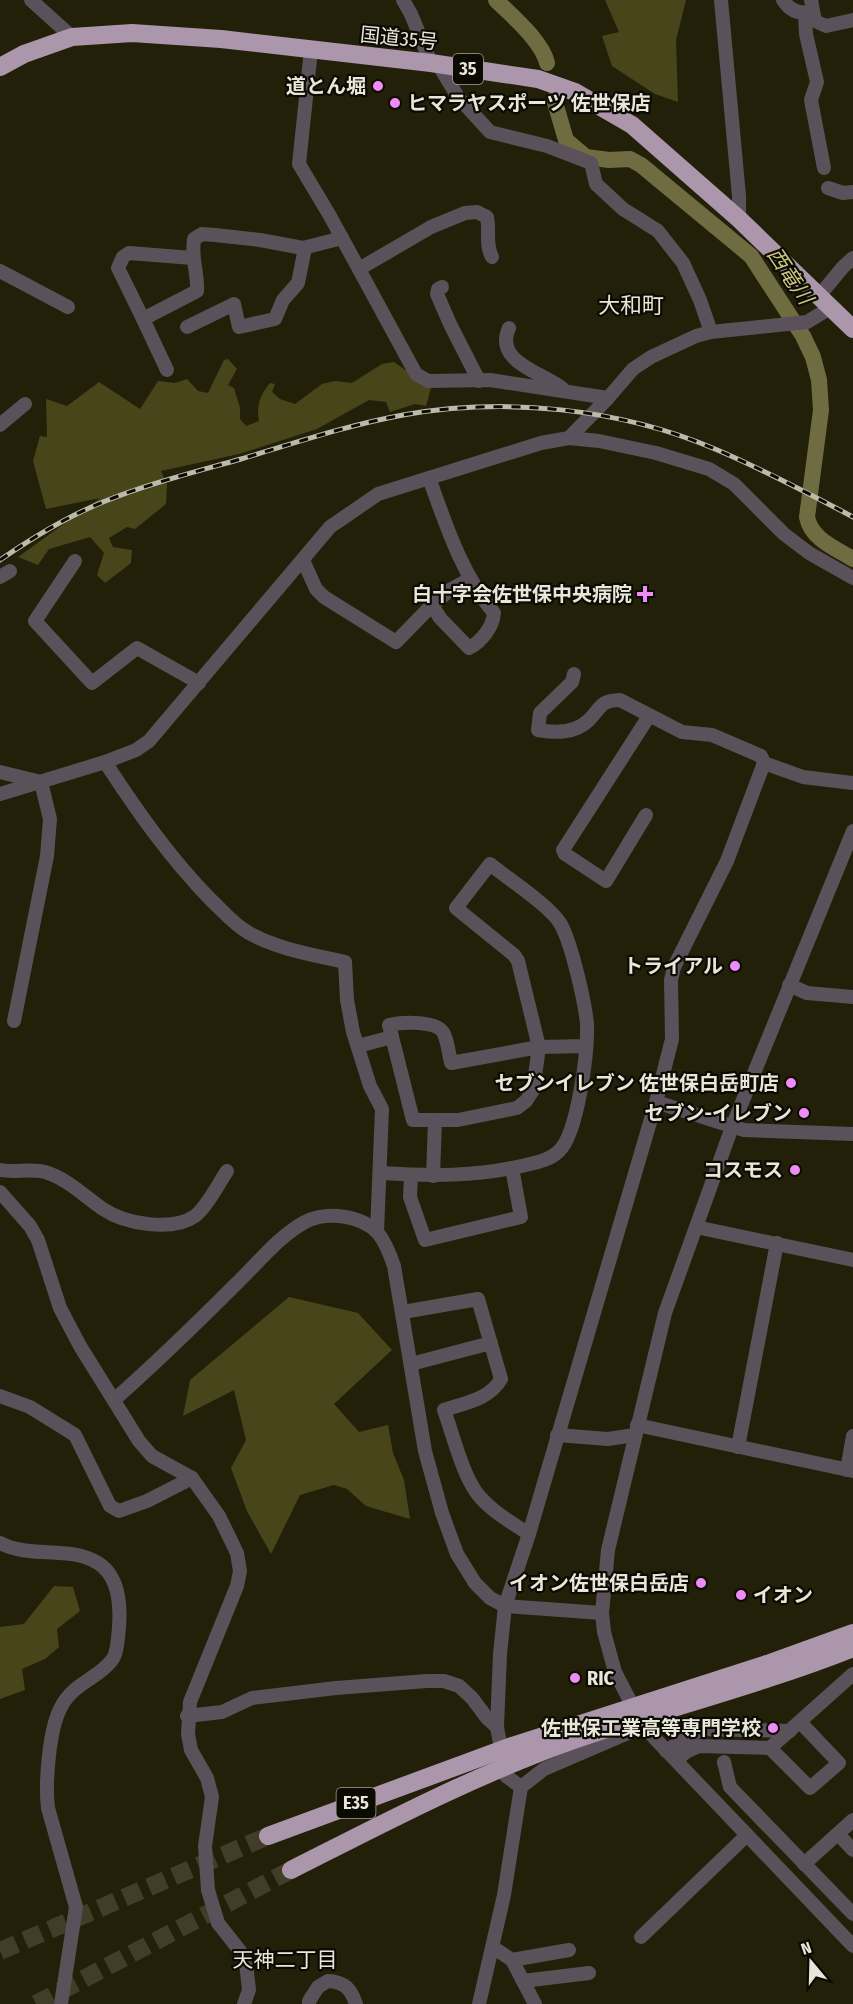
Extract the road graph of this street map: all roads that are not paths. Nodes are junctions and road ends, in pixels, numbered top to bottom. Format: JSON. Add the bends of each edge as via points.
{"nodes":[{"id":1,"x":30,"y":0,"type":"edge"},
{"id":2,"x":403,"y":0,"type":"edge"},
{"id":3,"x":721,"y":0,"type":"edge"},
{"id":4,"x":783,"y":0,"type":"edge"},
{"id":5,"x":810,"y":8,"type":"edge"},
{"id":6,"x":853,"y":20,"type":"edge"},
{"id":7,"x":72,"y":37,"type":"junction"},
{"id":8,"x":311,"y":50,"type":"junction"},
{"id":9,"x":435,"y":64,"type":"junction"},
{"id":10,"x":0,"y":67,"type":"edge"},
{"id":11,"x":824,"y":168,"type":"dead end"},
{"id":12,"x":828,"y":188,"type":"dead end"},
{"id":13,"x":853,"y":192,"type":"edge"},
{"id":14,"x":739,"y":219,"type":"junction"},
{"id":15,"x":342,"y":238,"type":"junction"},
{"id":16,"x":305,"y":248,"type":"junction"},
{"id":17,"x":492,"y":257,"type":"dead end"},
{"id":18,"x":193,"y":258,"type":"junction"},
{"id":19,"x":853,"y":258,"type":"edge"},
{"id":20,"x":0,"y":270,"type":"edge"},
{"id":21,"x":359,"y":270,"type":"junction"},
{"id":22,"x":442,"y":287,"type":"dead end"},
{"id":23,"x":825,"y":302,"type":"junction"},
{"id":24,"x":68,"y":307,"type":"dead end"},
{"id":25,"x":143,"y":319,"type":"junction"},
{"id":26,"x":187,"y":327,"type":"dead end"},
{"id":27,"x":509,"y":328,"type":"dead end"},
{"id":28,"x":853,"y":329,"type":"edge"},
{"id":29,"x":711,"y":332,"type":"junction"},
{"id":30,"x":167,"y":370,"type":"dead end"},
{"id":31,"x":479,"y":381,"type":"junction"},
{"id":32,"x":566,"y":393,"type":"junction"},
{"id":33,"x":608,"y":398,"type":"junction"},
{"id":34,"x":25,"y":404,"type":"dead end"},
{"id":35,"x":0,"y":425,"type":"edge"},
{"id":36,"x":569,"y":438,"type":"junction"},
{"id":37,"x":429,"y":478,"type":"junction"},
{"id":38,"x":303,"y":560,"type":"junction"},
{"id":39,"x":75,"y":561,"type":"dead end"},
{"id":40,"x":853,"y":578,"type":"edge"},
{"id":41,"x":471,"y":579,"type":"junction"},
{"id":42,"x":432,"y":605,"type":"junction"},
{"id":43,"x":574,"y":674,"type":"dead end"},
{"id":44,"x":199,"y":683,"type":"junction"},
{"id":45,"x":649,"y":716,"type":"junction"},
{"id":46,"x":105,"y":762,"type":"junction"},
{"id":47,"x":764,"y":763,"type":"junction"},
{"id":48,"x":0,"y":772,"type":"edge"},
{"id":49,"x":41,"y":782,"type":"junction"},
{"id":50,"x":853,"y":783,"type":"edge"},
{"id":51,"x":0,"y":794,"type":"edge"},
{"id":52,"x":646,"y":815,"type":"dead end"},
{"id":53,"x":853,"y":831,"type":"edge"},
{"id":54,"x":848,"y":857,"type":"edge"},
{"id":55,"x":789,"y":985,"type":"junction"},
{"id":56,"x":853,"y":997,"type":"edge"},
{"id":57,"x":14,"y":1021,"type":"dead end"},
{"id":58,"x":393,"y":1037,"type":"junction"},
{"id":59,"x":358,"y":1046,"type":"junction"},
{"id":60,"x":586,"y":1046,"type":"junction"},
{"id":61,"x":539,"y":1047,"type":"junction"},
{"id":62,"x":656,"y":1102,"type":"junction"},
{"id":63,"x":435,"y":1121,"type":"junction"},
{"id":64,"x":732,"y":1126,"type":"junction"},
{"id":65,"x":853,"y":1134,"type":"edge"},
{"id":66,"x":512,"y":1168,"type":"junction"},
{"id":67,"x":0,"y":1170,"type":"edge"},
{"id":68,"x":227,"y":1171,"type":"dead end"},
{"id":69,"x":381,"y":1173,"type":"junction"},
{"id":70,"x":411,"y":1175,"type":"junction"},
{"id":71,"x":433,"y":1176,"type":"junction"},
{"id":72,"x":0,"y":1192,"type":"edge"},
{"id":73,"x":696,"y":1227,"type":"junction"},
{"id":74,"x":376,"y":1232,"type":"junction"},
{"id":75,"x":777,"y":1243,"type":"junction"},
{"id":76,"x":853,"y":1260,"type":"edge"},
{"id":77,"x":403,"y":1312,"type":"junction"},
{"id":78,"x":491,"y":1342,"type":"junction"},
{"id":79,"x":411,"y":1364,"type":"junction"},
{"id":80,"x":0,"y":1396,"type":"edge"},
{"id":81,"x":114,"y":1400,"type":"junction"},
{"id":82,"x":636,"y":1430,"type":"junction"},
{"id":83,"x":557,"y":1435,"type":"junction"},
{"id":84,"x":853,"y":1436,"type":"edge"},
{"id":85,"x":738,"y":1447,"type":"junction"},
{"id":86,"x":850,"y":1470,"type":"edge"},
{"id":87,"x":192,"y":1478,"type":"junction"},
{"id":88,"x":529,"y":1534,"type":"junction"},
{"id":89,"x":0,"y":1543,"type":"edge"},
{"id":90,"x":505,"y":1606,"type":"junction"},
{"id":91,"x":602,"y":1613,"type":"junction"},
{"id":92,"x":853,"y":1633,"type":"edge"},
{"id":93,"x":853,"y":1639,"type":"edge"},
{"id":94,"x":853,"y":1648,"type":"edge"},
{"id":95,"x":853,"y":1674,"type":"edge"},
{"id":96,"x":187,"y":1716,"type":"junction"},
{"id":97,"x":643,"y":1726,"type":"junction"},
{"id":98,"x":795,"y":1726,"type":"junction"},
{"id":99,"x":498,"y":1727,"type":"junction"},
{"id":100,"x":770,"y":1748,"type":"junction"},
{"id":101,"x":671,"y":1755,"type":"junction"},
{"id":102,"x":724,"y":1762,"type":"dead end"},
{"id":103,"x":521,"y":1787,"type":"junction"},
{"id":104,"x":853,"y":1820,"type":"edge"},
{"id":105,"x":838,"y":1834,"type":"junction"},
{"id":106,"x":747,"y":1835,"type":"junction"},
{"id":107,"x":268,"y":1836,"type":"tunnel mouth"},
{"id":108,"x":853,"y":1850,"type":"edge"},
{"id":109,"x":804,"y":1864,"type":"junction"},
{"id":110,"x":291,"y":1870,"type":"tunnel mouth"},
{"id":111,"x":853,"y":1914,"type":"edge"},
{"id":112,"x":641,"y":1937,"type":"dead end"},
{"id":113,"x":853,"y":1946,"type":"edge"},
{"id":114,"x":494,"y":1948,"type":"junction"},
{"id":115,"x":569,"y":1950,"type":"dead end"},
{"id":116,"x":513,"y":1960,"type":"junction"},
{"id":117,"x":589,"y":1973,"type":"dead end"},
{"id":118,"x":523,"y":1981,"type":"junction"},
{"id":119,"x":61,"y":2004,"type":"edge"},
{"id":120,"x":244,"y":2004,"type":"edge"},
{"id":121,"x":309,"y":2004,"type":"edge"},
{"id":122,"x":356,"y":2004,"type":"edge"},
{"id":123,"x":479,"y":2004,"type":"edge"},
{"id":124,"x":535,"y":2004,"type":"edge"}],
"edges":[{"from":1,"to":7,"type":"street"},
{"from":2,"to":9,"type":"street"},
{"from":3,"to":14,"type":"street"},
{"from":4,"to":5,"type":"street","via":[[792,10]]},
{"from":5,"to":6,"type":"street","via":[[815,21],[826,26]]},
{"from":5,"to":11,"type":"street","via":[[806,34],[817,82],[812,100]]},
{"from":7,"to":8,"type":"highway","name":"国道35号","number":"35","via":[[132,33]]},
{"from":7,"to":10,"type":"highway","name":"国道35号","number":"35"},
{"from":8,"to":9,"type":"highway","name":"国道35号","number":"35"},
{"from":8,"to":15,"type":"street","via":[[299,164]]},
{"from":9,"to":14,"type":"highway","name":"国道35号","number":"35","via":[[538,79],[575,92],[632,125]]},
{"from":9,"to":29,"type":"street","via":[[490,132],[547,146],[591,163],[596,184],[623,209],[658,231],[683,263]]},
{"from":12,"to":13,"type":"street"},
{"from":14,"to":23,"type":"highway","name":"国道35号","number":"35"},
{"from":15,"to":16,"type":"street"},
{"from":15,"to":21,"type":"street"},
{"from":16,"to":18,"type":"street","via":[[202,234],[194,239]]},
{"from":16,"to":26,"type":"street","via":[[298,283],[283,300],[275,319],[239,327],[234,304]]},
{"from":17,"to":21,"type":"street","via":[[487,217],[477,212],[465,213],[431,227]]},
{"from":18,"to":25,"type":"street","via":[[197,291]]},
{"from":18,"to":25,"type":"street","via":[[129,253],[123,257],[118,268]]},
{"from":19,"to":23,"type":"street","via":[[843,267]]},
{"from":20,"to":24,"type":"street"},
{"from":21,"to":31,"type":"street","via":[[416,374],[429,381]]},
{"from":22,"to":31,"type":"street","via":[[437,294]]},
{"from":23,"to":28,"type":"highway","name":"国道35号","number":"35"},
{"from":23,"to":29,"type":"street","via":[[807,322]]},
{"from":25,"to":30,"type":"street"},
{"from":27,"to":32,"type":"street","via":[[508,347],[520,365]]},
{"from":29,"to":33,"type":"street","via":[[651,357],[633,369]]},
{"from":31,"to":32,"type":"street"},
{"from":32,"to":33,"type":"street"},
{"from":33,"to":36,"type":"street"},
{"from":34,"to":35,"type":"street"},
{"from":36,"to":37,"type":"street"},
{"from":36,"to":40,"type":"street","via":[[656,453],[709,469],[734,484],[809,553]]},
{"from":37,"to":38,"type":"street","via":[[378,494],[358,506],[330,527]]},
{"from":37,"to":41,"type":"street"},
{"from":38,"to":42,"type":"street","via":[[316,589],[324,597],[396,642]]},
{"from":38,"to":44,"type":"street"},
{"from":39,"to":44,"type":"street","via":[[35,621],[92,683],[136,648]]},
{"from":41,"to":42,"type":"street"},
{"from":41,"to":42,"type":"street","via":[[494,614],[476,645],[469,648]]},
{"from":43,"to":45,"type":"street","via":[[572,681],[540,713],[538,730],[570,731],[591,719],[608,700],[620,700]]},
{"from":44,"to":46,"type":"street","via":[[149,741]]},
{"from":45,"to":47,"type":"street","via":[[682,732],[712,735],[761,756]]},
{"from":45,"to":52,"type":"street","via":[[563,850],[606,881]]},
{"from":46,"to":49,"type":"street"},
{"from":46,"to":59,"type":"street","via":[[179,865],[232,921],[269,942],[345,962],[347,1000]]},
{"from":47,"to":50,"type":"street","via":[[803,777]]},
{"from":47,"to":62,"type":"street","via":[[727,861],[674,967],[672,1039]]},
{"from":48,"to":49,"type":"street"},
{"from":49,"to":51,"type":"street"},
{"from":49,"to":57,"type":"street","via":[[50,819],[47,856]]},
{"from":53,"to":54,"type":"street"},
{"from":54,"to":55,"type":"street"},
{"from":55,"to":56,"type":"street","via":[[807,993]]},
{"from":55,"to":64,"type":"street"},
{"from":58,"to":59,"type":"street"},
{"from":58,"to":61,"type":"street","via":[[389,1025],[402,1022],[437,1026],[444,1032],[451,1063]]},
{"from":58,"to":63,"type":"street","via":[[413,1120]]},
{"from":59,"to":69,"type":"street","via":[[370,1086],[382,1109]]},
{"from":60,"to":61,"type":"street"},
{"from":60,"to":61,"type":"street","via":[[584,1008],[567,937],[559,921],[490,864],[456,908],[518,961]]},
{"from":60,"to":66,"type":"street","via":[[569,1137],[546,1160]]},
{"from":61,"to":63,"type":"street","via":[[533,1090],[517,1108]]},
{"from":62,"to":64,"type":"street"},
{"from":62,"to":83,"type":"street"},
{"from":63,"to":71,"type":"street"},
{"from":64,"to":65,"type":"street","via":[[744,1130]]},
{"from":64,"to":73,"type":"street"},
{"from":66,"to":70,"type":"street","via":[[521,1217],[425,1240],[410,1197]]},
{"from":66,"to":71,"type":"street"},
{"from":67,"to":68,"type":"street","via":[[46,1172],[66,1181],[105,1210],[134,1222],[153,1224],[177,1223],[194,1217]]},
{"from":69,"to":70,"type":"street"},
{"from":69,"to":74,"type":"street"},
{"from":70,"to":71,"type":"street"},
{"from":72,"to":81,"type":"street","via":[[38,1240],[60,1308]]},
{"from":73,"to":75,"type":"street"},
{"from":73,"to":82,"type":"street","via":[[665,1313]]},
{"from":74,"to":77,"type":"street","via":[[394,1266]]},
{"from":74,"to":81,"type":"street","via":[[356,1219],[342,1216],[306,1222],[281,1240]]},
{"from":75,"to":76,"type":"street"},
{"from":75,"to":85,"type":"street"},
{"from":77,"to":78,"type":"street","via":[[478,1299]]},
{"from":77,"to":79,"type":"street"},
{"from":78,"to":79,"type":"street"},
{"from":78,"to":88,"type":"street","via":[[501,1378],[495,1389],[444,1410],[478,1495]]},
{"from":79,"to":90,"type":"street","via":[[425,1450],[442,1513],[458,1554],[475,1583]]},
{"from":80,"to":87,"type":"street","via":[[30,1407],[75,1435],[110,1506],[119,1511]]},
{"from":81,"to":87,"type":"street","via":[[152,1456]]},
{"from":82,"to":83,"type":"street","via":[[608,1438]]},
{"from":82,"to":85,"type":"street"},
{"from":82,"to":91,"type":"street","via":[[609,1550]]},
{"from":83,"to":88,"type":"street"},
{"from":84,"to":86,"type":"street"},
{"from":85,"to":86,"type":"street"},
{"from":87,"to":96,"type":"street","via":[[227,1530],[240,1571]]},
{"from":88,"to":90,"type":"street"},
{"from":89,"to":119,"type":"street","via":[[78,1555],[97,1562],[112,1578],[119,1603],[119,1633],[113,1659],[70,1692],[55,1723],[46,1794],[76,1907]]},
{"from":90,"to":91,"type":"street"},
{"from":90,"to":99,"type":"street"},
{"from":91,"to":97,"type":"street","via":[[615,1672]]},
{"from":92,"to":107,"type":"highway","number":"E35","via":[[586,1721]]},
{"from":93,"to":97,"type":"street"},
{"from":94,"to":110,"type":"highway","number":"E35","via":[[778,1676],[568,1742],[453,1788]]},
{"from":95,"to":98,"type":"street"},
{"from":96,"to":99,"type":"street","via":[[222,1712],[252,1698],[444,1681],[459,1686]]},
{"from":96,"to":120,"type":"street","via":[[191,1750],[207,1778],[212,1797],[205,1846],[208,1890],[218,1923],[246,1963],[249,1990]]},
{"from":97,"to":101,"type":"street"},
{"from":97,"to":103,"type":"street","via":[[543,1769]]},
{"from":98,"to":100,"type":"street"},
{"from":98,"to":100,"type":"street","via":[[839,1763],[810,1788]]},
{"from":98,"to":101,"type":"street","via":[[701,1729]]},
{"from":99,"to":103,"type":"street","via":[[506,1776]]},
{"from":100,"to":101,"type":"street","via":[[699,1746]]},
{"from":101,"to":106,"type":"street"},
{"from":102,"to":109,"type":"street","via":[[730,1787]]},
{"from":103,"to":114,"type":"street"},
{"from":104,"to":105,"type":"street"},
{"from":105,"to":108,"type":"street"},
{"from":105,"to":109,"type":"street"},
{"from":106,"to":112,"type":"street"},
{"from":106,"to":113,"type":"street"},
{"from":109,"to":111,"type":"street"},
{"from":114,"to":116,"type":"street"},
{"from":114,"to":123,"type":"street"},
{"from":115,"to":116,"type":"street"},
{"from":116,"to":118,"type":"street"},
{"from":117,"to":118,"type":"street"},
{"from":118,"to":124,"type":"street"},
{"from":121,"to":122,"type":"street","via":[[318,1987],[328,1981],[346,1986]]}]}
